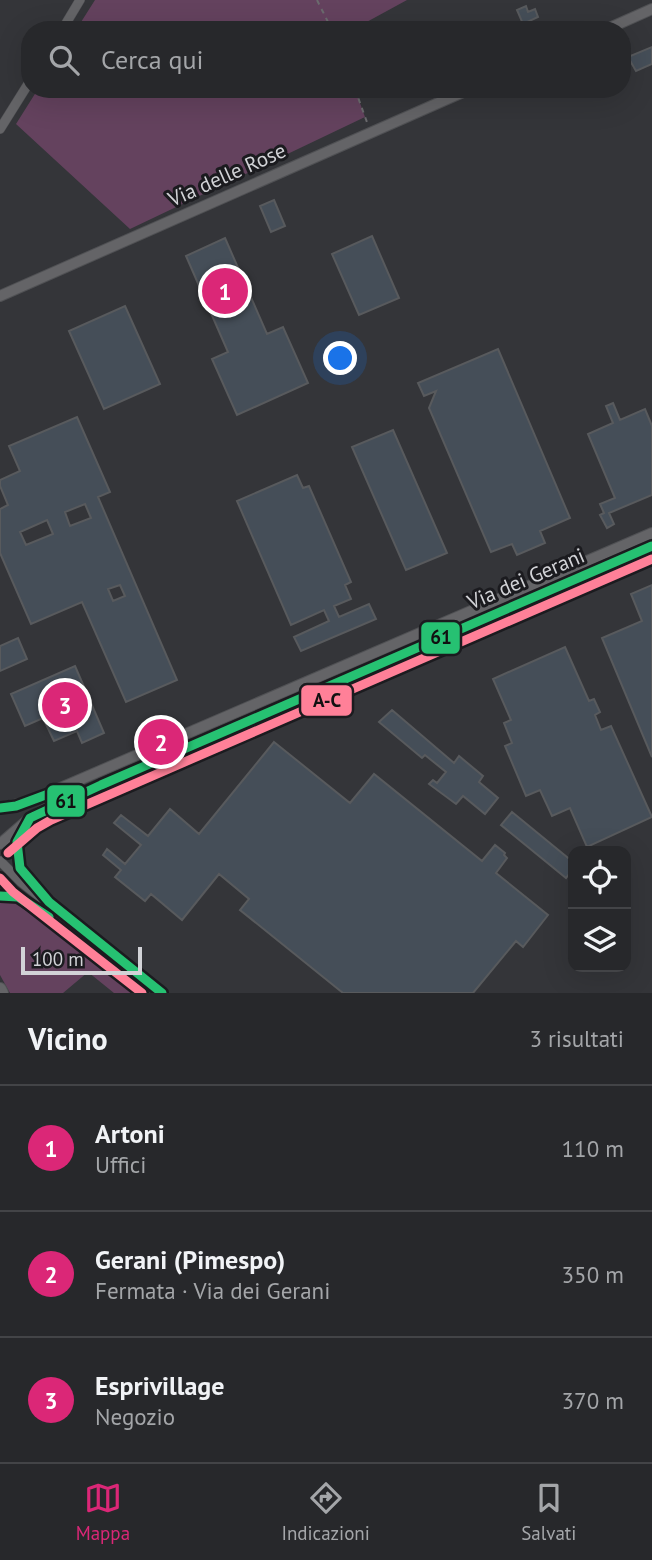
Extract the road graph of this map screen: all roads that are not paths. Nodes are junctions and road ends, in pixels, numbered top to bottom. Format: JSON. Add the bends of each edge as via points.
{"nodes":[{"id":1,"x":80,"y":0,"type":"edge"},
{"id":2,"x":652,"y":9,"type":"edge"},
{"id":3,"x":67,"y":21,"type":"edge"},
{"id":4,"x":625,"y":21,"type":"edge"},
{"id":5,"x":21,"y":96,"type":"edge"},
{"id":6,"x":450,"y":98,"type":"edge"},
{"id":7,"x":1,"y":126,"type":"edge"},
{"id":8,"x":0,"y":296,"type":"edge"},
{"id":9,"x":652,"y":533,"type":"edge"},
{"id":10,"x":652,"y":545,"type":"edge"},
{"id":11,"x":0,"y":808,"type":"edge"},
{"id":12,"x":30,"y":818,"type":"junction"},
{"id":13,"x":0,"y":844,"type":"edge"},
{"id":14,"x":0,"y":861,"type":"edge"},
{"id":15,"x":0,"y":897,"type":"edge"},
{"id":16,"x":49,"y":902,"type":"junction"},
{"id":17,"x":140,"y":993,"type":"edge"},
{"id":18,"x":162,"y":993,"type":"edge"}],
"edges":[{"from":1,"to":3,"type":"street"},
{"from":2,"to":4,"type":"street"},
{"from":5,"to":7,"type":"street"},
{"from":6,"to":8,"type":"street","name":"Via delle Rose"},
{"from":9,"to":11,"type":"street","name":"Via dei Gerani","via":[[28,802]]},
{"from":10,"to":12,"type":"street","name":"Via dei Gerani"},
{"from":12,"to":13,"type":"street","name":"Via dei Gerani"},
{"from":12,"to":16,"type":"street","via":[[18,842],[18,862]]},
{"from":14,"to":16,"type":"street"},
{"from":15,"to":17,"type":"street","via":[[18,897],[50,918]]},
{"from":16,"to":18,"type":"street"}]}
